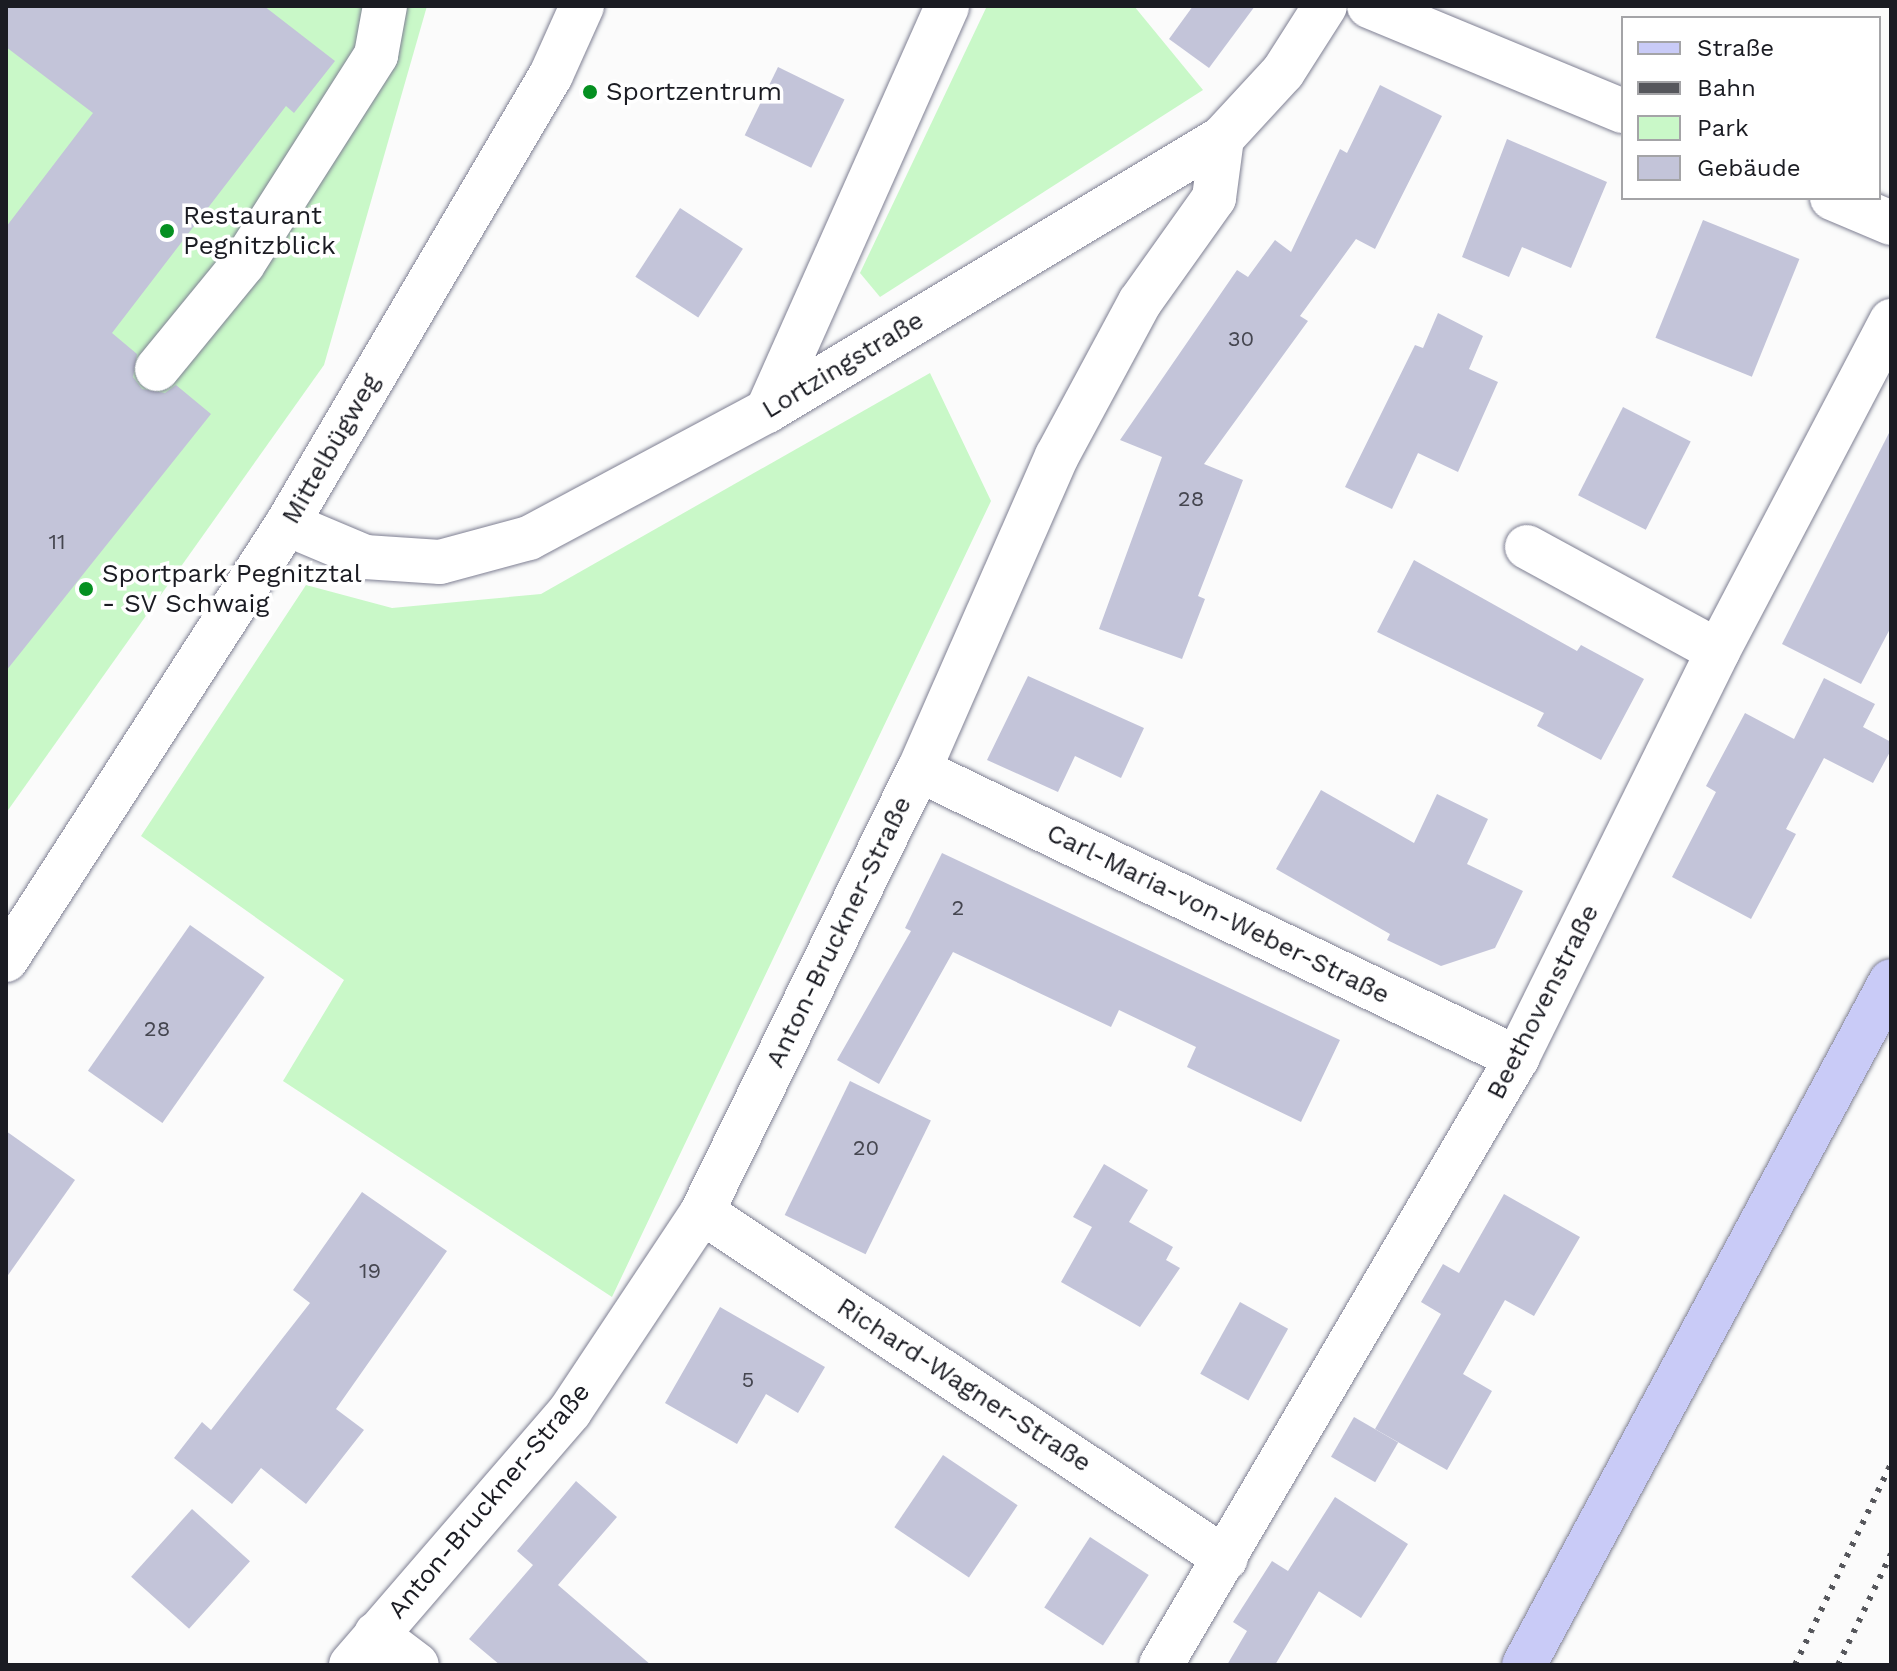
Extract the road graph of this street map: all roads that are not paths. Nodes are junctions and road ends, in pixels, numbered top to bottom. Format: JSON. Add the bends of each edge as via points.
{"nodes":[{"id":1,"x":385,"y":6,"type":"edge"},
{"id":2,"x":582,"y":6,"type":"edge"},
{"id":3,"x":947,"y":6,"type":"edge"},
{"id":4,"x":1325,"y":6,"type":"edge"},
{"id":5,"x":1369,"y":6,"type":"edge"},
{"id":6,"x":1621,"y":110,"type":"edge"},
{"id":7,"x":1222,"y":138,"type":"junction"},
{"id":8,"x":1837,"y":200,"type":"edge"},
{"id":9,"x":1891,"y":223,"type":"edge"},
{"id":10,"x":1891,"y":321,"type":"edge"},
{"id":11,"x":157,"y":369,"type":"dead end"},
{"id":12,"x":767,"y":411,"type":"junction"},
{"id":13,"x":287,"y":524,"type":"junction"},
{"id":14,"x":1527,"y":547,"type":"dead end"},
{"id":15,"x":1718,"y":651,"type":"junction"},
{"id":16,"x":919,"y":770,"type":"junction"},
{"id":17,"x":6,"y":960,"type":"edge"},
{"id":18,"x":1891,"y":981,"type":"edge"},
{"id":19,"x":1891,"y":1028,"type":"edge"},
{"id":20,"x":1517,"y":1058,"type":"junction"},
{"id":21,"x":1830,"y":1103,"type":"junction"},
{"id":22,"x":702,"y":1212,"type":"junction"},
{"id":23,"x":1226,"y":1559,"type":"junction"},
{"id":24,"x":364,"y":1650,"type":"edge"},
{"id":25,"x":417,"y":1665,"type":"edge"},
{"id":26,"x":1161,"y":1665,"type":"edge"},
{"id":27,"x":1524,"y":1665,"type":"edge"}],
"edges":[{"from":1,"to":11,"type":"street","via":[[376,55],[243,264]]},
{"from":2,"to":13,"type":"street","name":"Mittelbügweg","via":[[551,75]]},
{"from":3,"to":12,"type":"street"},
{"from":4,"to":7,"type":"street","name":"Lortzingstraße","via":[[1283,72]]},
{"from":5,"to":6,"type":"street"},
{"from":7,"to":12,"type":"street","name":"Lortzingstraße"},
{"from":7,"to":16,"type":"street","name":"Anton-Bruckner-Straße","via":[[1214,198],[1140,302],[1057,456]]},
{"from":8,"to":9,"type":"street"},
{"from":10,"to":15,"type":"street","name":"Beethovenstraße"},
{"from":12,"to":13,"type":"street","name":"Lortzingstraße","via":[[529,538],[440,562],[365,557]]},
{"from":13,"to":17,"type":"street","name":"Mittelbügweg"},
{"from":14,"to":15,"type":"street"},
{"from":15,"to":20,"type":"street","name":"Beethovenstraße"},
{"from":16,"to":20,"type":"street","name":"Carl-Maria-von-Weber-Straße"},
{"from":16,"to":22,"type":"street","name":"Anton-Bruckner-Straße"},
{"from":18,"to":21,"type":"main road"},
{"from":19,"to":21,"type":"main road"},
{"from":20,"to":23,"type":"street","name":"Beethovenstraße"},
{"from":21,"to":27,"type":"main road"},
{"from":22,"to":23,"type":"street","name":"Richard-Wagner-Straße"},
{"from":22,"to":24,"type":"street","name":"Anton-Bruckner-Straße","via":[[570,1411]]},
{"from":23,"to":26,"type":"street","name":"Beethovenstraße"},
{"from":24,"to":25,"type":"street"}]}
